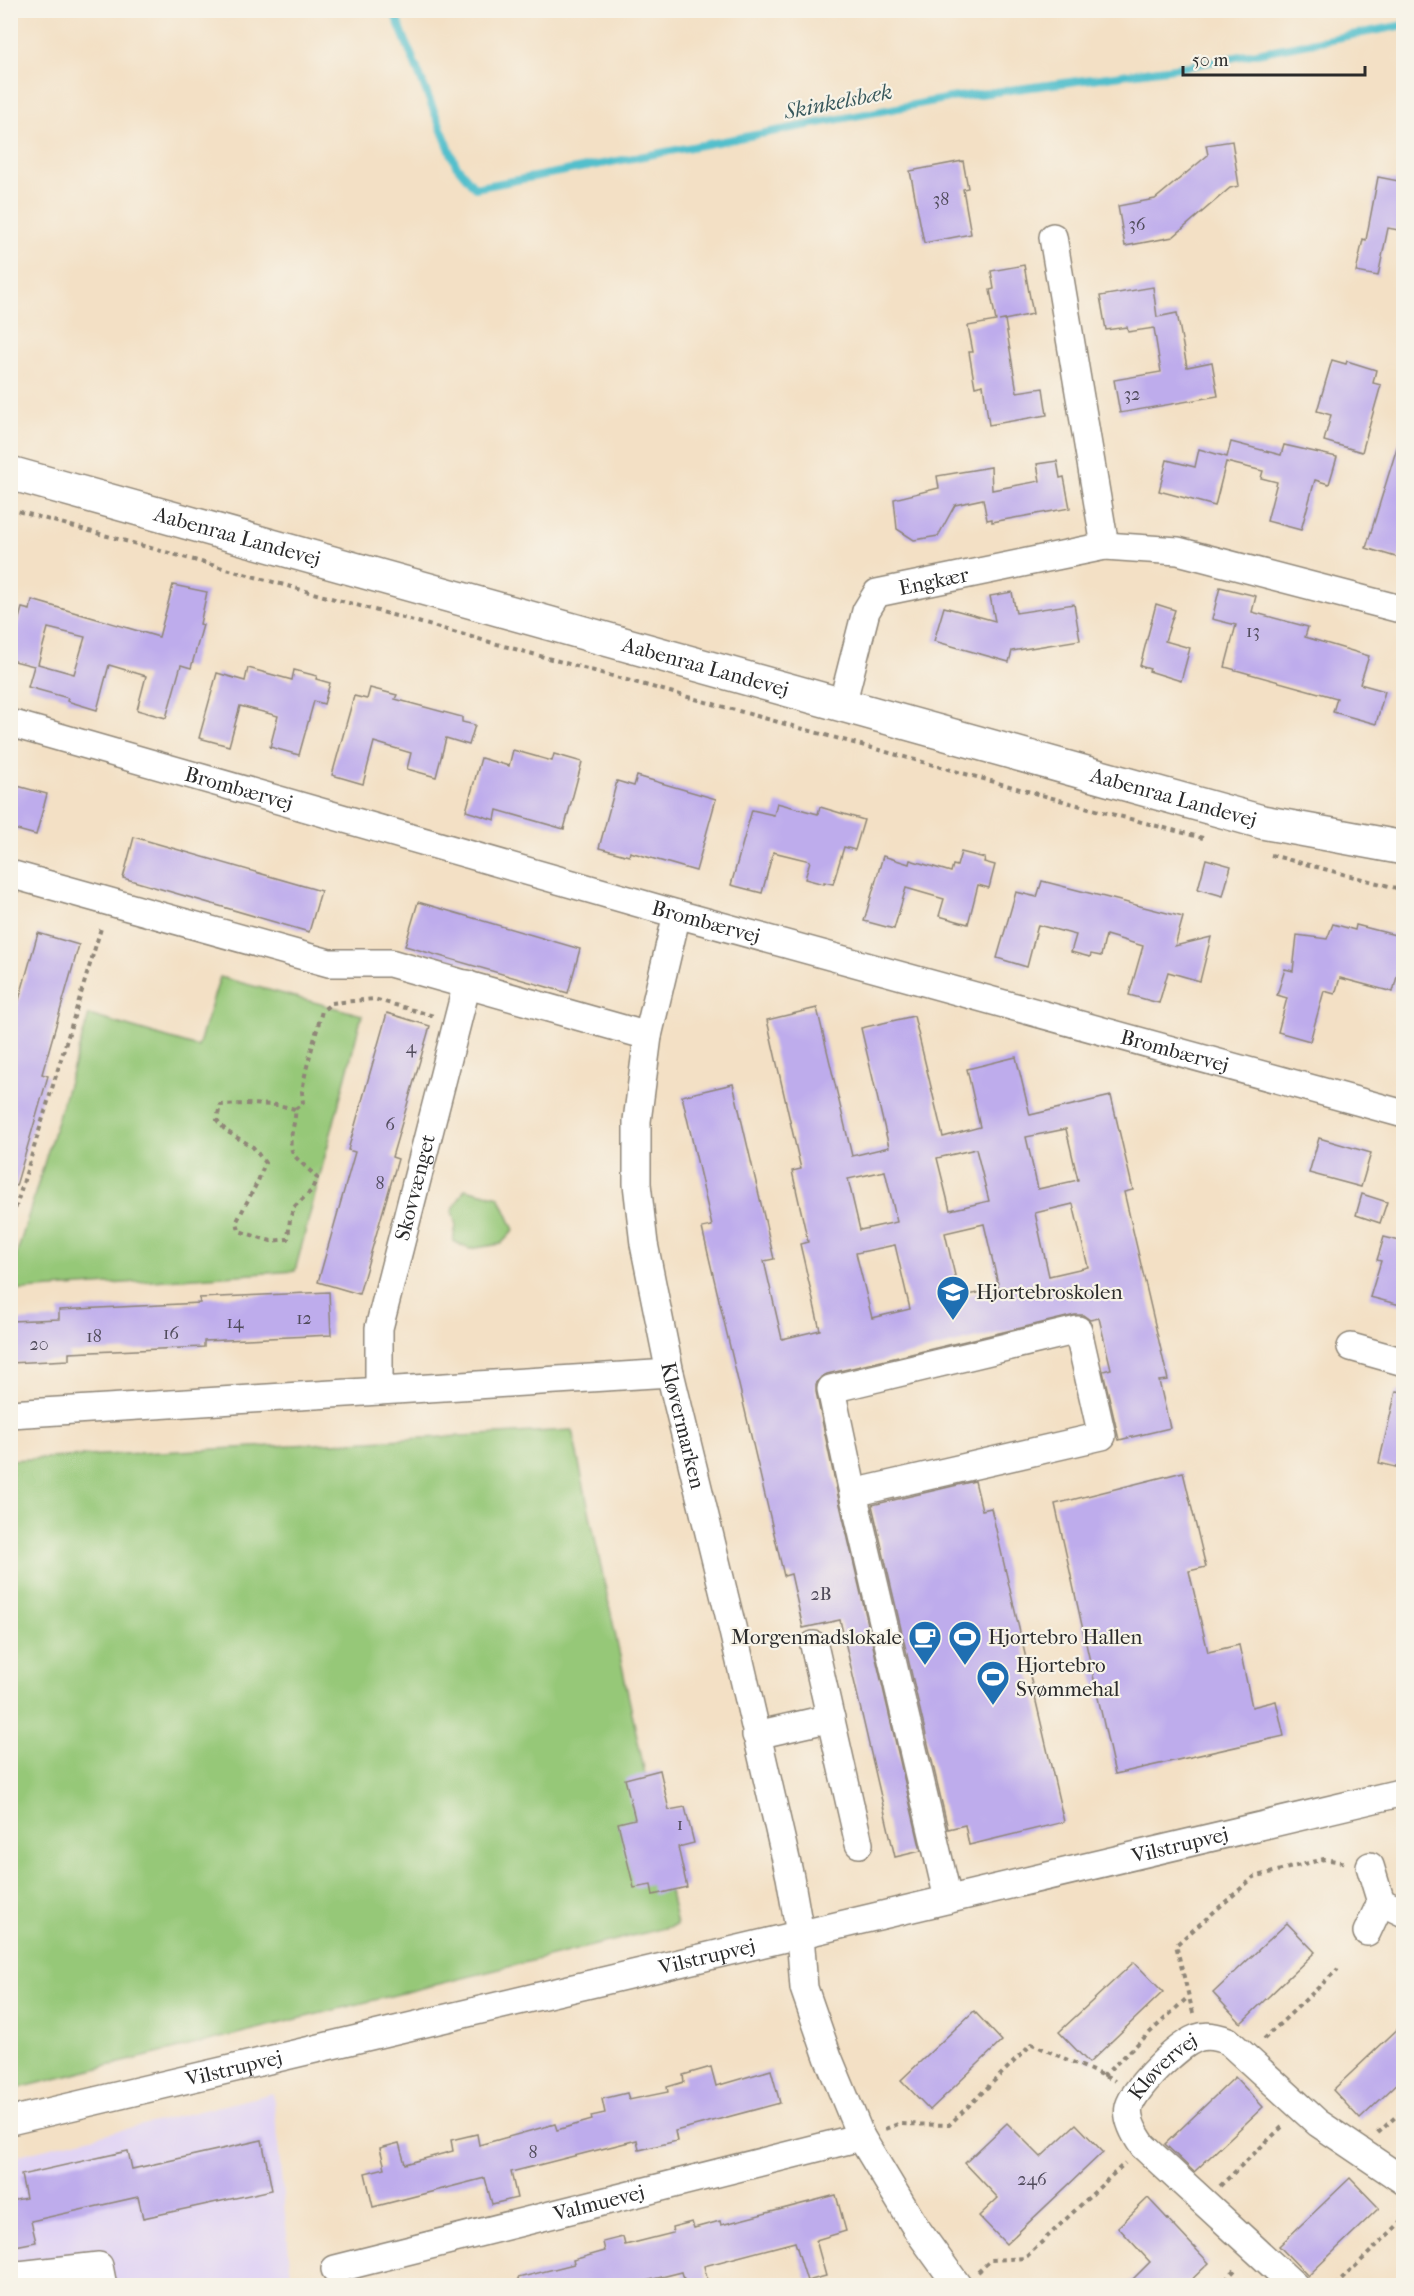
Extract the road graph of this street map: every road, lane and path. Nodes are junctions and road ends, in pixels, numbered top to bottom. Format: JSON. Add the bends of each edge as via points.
{"nodes":[{"id":1,"x":1053,"y":237,"type":"dead end"},
{"id":2,"x":10,"y":473,"type":"edge"},
{"id":3,"x":10,"y":509,"type":"edge"},
{"id":4,"x":1105,"y":546,"type":"junction"},
{"id":5,"x":1404,"y":610,"type":"edge"},
{"id":6,"x":842,"y":705,"type":"junction"},
{"id":7,"x":10,"y":723,"type":"edge"},
{"id":8,"x":1207,"y":839,"type":"dead end"},
{"id":9,"x":1404,"y":848,"type":"edge"},
{"id":10,"x":1265,"y":853,"type":"dead end"},
{"id":11,"x":10,"y":874,"type":"edge"},
{"id":12,"x":1404,"y":890,"type":"edge"},
{"id":13,"x":109,"y":902,"type":"junction"},
{"id":14,"x":676,"y":914,"type":"junction"},
{"id":15,"x":467,"y":984,"type":"junction"},
{"id":16,"x":458,"y":1022,"type":"junction"},
{"id":17,"x":648,"y":1036,"type":"junction"},
{"id":18,"x":296,"y":1109,"type":"junction"},
{"id":19,"x":1404,"y":1114,"type":"edge"},
{"id":20,"x":10,"y":1226,"type":"edge"},
{"id":21,"x":1351,"y":1347,"type":"dead end"},
{"id":22,"x":1404,"y":1362,"type":"edge"},
{"id":23,"x":670,"y":1373,"type":"junction"},
{"id":24,"x":379,"y":1391,"type":"junction"},
{"id":25,"x":10,"y":1414,"type":"edge"},
{"id":26,"x":853,"y":1493,"type":"junction"},
{"id":27,"x":814,"y":1645,"type":"dead end"},
{"id":28,"x":831,"y":1718,"type":"junction"},
{"id":29,"x":756,"y":1735,"type":"junction"},
{"id":30,"x":1404,"y":1792,"type":"edge"},
{"id":31,"x":859,"y":1844,"type":"dead end"},
{"id":32,"x":1370,"y":1866,"type":"joint"},
{"id":33,"x":948,"y":1899,"type":"junction"},
{"id":34,"x":1393,"y":1907,"type":"edge"},
{"id":35,"x":1366,"y":1932,"type":"dead end"},
{"id":36,"x":800,"y":1934,"type":"junction"},
{"id":37,"x":1338,"y":1969,"type":"dead end"},
{"id":38,"x":1189,"y":1996,"type":"junction"},
{"id":39,"x":1199,"y":2037,"type":"junction"},
{"id":40,"x":1246,"y":2056,"type":"junction"},
{"id":41,"x":1103,"y":2076,"type":"junction"},
{"id":42,"x":1138,"y":2091,"type":"junction"},
{"id":43,"x":1302,"y":2108,"type":"junction"},
{"id":44,"x":1404,"y":2109,"type":"edge"},
{"id":45,"x":10,"y":2121,"type":"edge"},
{"id":46,"x":861,"y":2137,"type":"junction"},
{"id":47,"x":1143,"y":2146,"type":"junction"},
{"id":48,"x":1362,"y":2153,"type":"junction"},
{"id":49,"x":1404,"y":2181,"type":"edge"},
{"id":50,"x":1203,"y":2201,"type":"junction"},
{"id":51,"x":1404,"y":2219,"type":"edge"},
{"id":52,"x":335,"y":2270,"type":"dead end"},
{"id":53,"x":10,"y":2276,"type":"edge"},
{"id":54,"x":965,"y":2282,"type":"edge"},
{"id":55,"x":103,"y":2286,"type":"edge"},
{"id":56,"x":1295,"y":2286,"type":"edge"},
{"id":57,"x":1335,"y":2286,"type":"edge"}],
"edges":[{"from":1,"to":4,"type":"street"},
{"from":2,"to":6,"type":"main road","name":"Aabenraa Landevej"},
{"from":3,"to":8,"type":"path"},
{"from":4,"to":5,"type":"street","name":"Engkær","via":[[1178,551]]},
{"from":4,"to":6,"type":"street","name":"Engkær","via":[[877,594],[866,611]]},
{"from":6,"to":9,"type":"main road","name":"Aabenraa Landevej","via":[[1262,822]]},
{"from":7,"to":14,"type":"street","name":"Brombærvej"},
{"from":10,"to":12,"type":"path"},
{"from":11,"to":13,"type":"street"},
{"from":13,"to":15,"type":"street","via":[[328,963],[390,963]]},
{"from":13,"to":20,"type":"path"},
{"from":14,"to":17,"type":"street","name":"Kløvermarken"},
{"from":14,"to":19,"type":"street","name":"Brombærvej"},
{"from":15,"to":16,"type":"street","name":"Skovvænget"},
{"from":15,"to":17,"type":"street"},
{"from":16,"to":18,"type":"path","via":[[374,999],[332,1003],[322,1011],[306,1070],[303,1103]]},
{"from":16,"to":24,"type":"street","name":"Skovvænget","via":[[379,1328]]},
{"from":17,"to":23,"type":"street","name":"Kløvermarken","via":[[637,1121],[637,1184],[644,1244]]},
{"from":18,"to":18,"type":"path","via":[[278,1105],[220,1105],[216,1120],[254,1148],[265,1163],[237,1221],[239,1232],[271,1241],[288,1239],[294,1207],[310,1191],[316,1178],[293,1153],[291,1137]]},
{"from":21,"to":22,"type":"street"},
{"from":23,"to":24,"type":"street"},
{"from":23,"to":29,"type":"street","name":"Kløvermarken"},
{"from":24,"to":25,"type":"street"},
{"from":26,"to":26,"type":"street","via":[[831,1389],[1078,1330],[1102,1436]]},
{"from":26,"to":33,"type":"street"},
{"from":27,"to":28,"type":"street"},
{"from":28,"to":29,"type":"street"},
{"from":28,"to":31,"type":"street"},
{"from":29,"to":36,"type":"street","name":"Kløvermarken"},
{"from":30,"to":33,"type":"street","name":"Vilstrupvej"},
{"from":32,"to":34,"type":"street"},
{"from":32,"to":38,"type":"path","via":[[1324,1859],[1254,1877],[1176,1945]]},
{"from":33,"to":36,"type":"street","name":"Vilstrupvej"},
{"from":34,"to":35,"type":"street"},
{"from":36,"to":45,"type":"street","name":"Vilstrupvej"},
{"from":36,"to":46,"type":"street","via":[[804,1988]]},
{"from":37,"to":40,"type":"path"},
{"from":38,"to":39,"type":"path"},
{"from":38,"to":41,"type":"path"},
{"from":39,"to":40,"type":"street","name":"Kløvervej","via":[[1214,2036],[1228,2041]]},
{"from":39,"to":42,"type":"street","name":"Kløvervej","via":[[1181,2046]]},
{"from":40,"to":43,"type":"street","name":"Kløvervej"},
{"from":41,"to":42,"type":"path"},
{"from":41,"to":46,"type":"path","via":[[1032,2044],[949,2126],[898,2124]]},
{"from":42,"to":47,"type":"street","name":"Kløvervej","via":[[1129,2108],[1135,2134]]},
{"from":43,"to":48,"type":"street","name":"Kløvervej"},
{"from":43,"to":50,"type":"path"},
{"from":44,"to":48,"type":"path"},
{"from":46,"to":52,"type":"street","name":"Valmuevej"},
{"from":46,"to":54,"type":"street","via":[[916,2228]]},
{"from":47,"to":50,"type":"street","name":"Kløvervej"},
{"from":47,"to":54,"type":"path","via":[[1025,2258],[991,2260]]},
{"from":48,"to":49,"type":"street","name":"Kløvervej"},
{"from":50,"to":56,"type":"street","name":"Kløvervej"},
{"from":51,"to":57,"type":"path"},
{"from":53,"to":55,"type":"street","via":[[99,2266]]}]}
